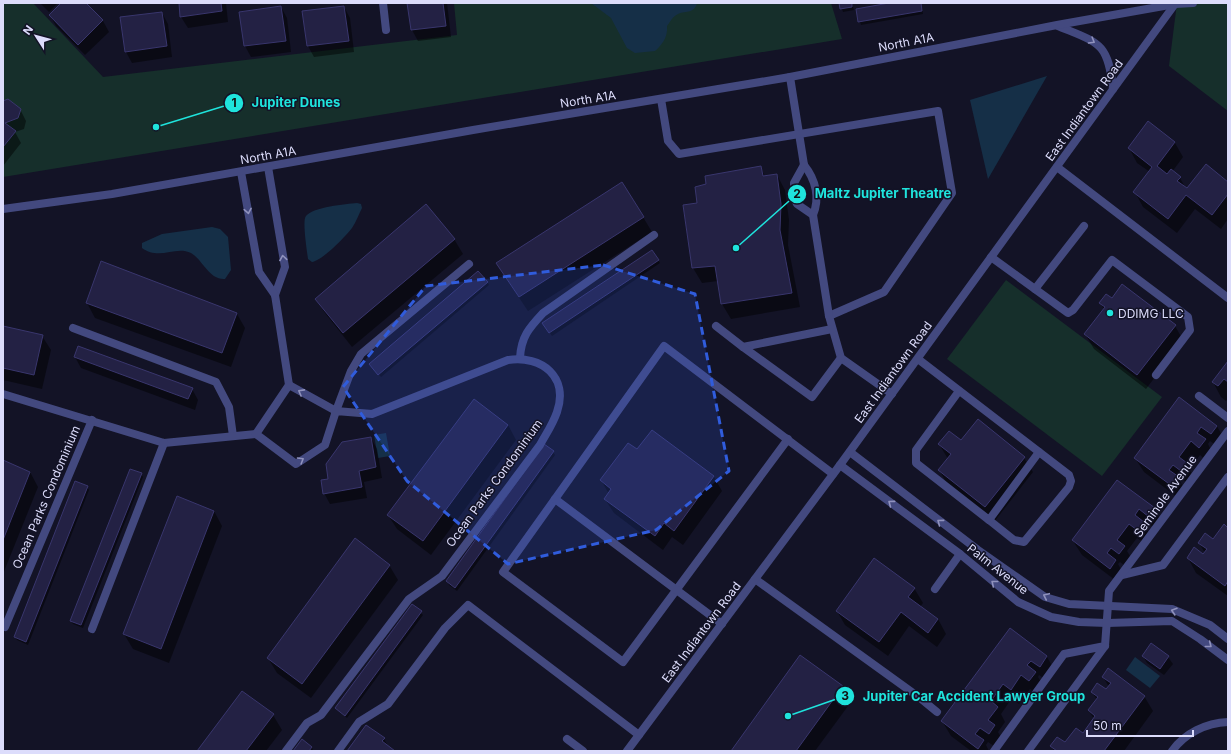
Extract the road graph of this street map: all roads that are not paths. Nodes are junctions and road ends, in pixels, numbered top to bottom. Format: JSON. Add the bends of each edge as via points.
{"nodes":[{"id":1,"x":383,"y":3,"type":"edge"},
{"id":2,"x":1174,"y":3,"type":"edge"},
{"id":3,"x":1193,"y":3,"type":"edge"},
{"id":4,"x":1057,"y":25,"type":"junction"},
{"id":5,"x":386,"y":30,"type":"dead end"},
{"id":6,"x":790,"y":77,"type":"junction"},
{"id":7,"x":1113,"y":89,"type":"junction"},
{"id":8,"x":661,"y":99,"type":"junction"},
{"id":9,"x":799,"y":136,"type":"junction"},
{"id":10,"x":804,"y":166,"type":"junction"},
{"id":11,"x":268,"y":167,"type":"junction"},
{"id":12,"x":1057,"y":167,"type":"junction"},
{"id":13,"x":242,"y":172,"type":"junction"},
{"id":14,"x":794,"y":188,"type":"dead end"},
{"id":15,"x":796,"y":202,"type":"dead end"},
{"id":16,"x":3,"y":209,"type":"edge"},
{"id":17,"x":813,"y":215,"type":"junction"},
{"id":18,"x":1084,"y":226,"type":"dead end"},
{"id":19,"x":654,"y":235,"type":"dead end"},
{"id":20,"x":991,"y":257,"type":"junction"},
{"id":21,"x":469,"y":264,"type":"dead end"},
{"id":22,"x":1035,"y":289,"type":"junction"},
{"id":23,"x":275,"y":295,"type":"junction"},
{"id":24,"x":1228,"y":298,"type":"edge"},
{"id":25,"x":829,"y":316,"type":"junction"},
{"id":26,"x":716,"y":326,"type":"dead end"},
{"id":27,"x":73,"y":328,"type":"dead end"},
{"id":28,"x":832,"y":329,"type":"junction"},
{"id":29,"x":744,"y":346,"type":"junction"},
{"id":30,"x":520,"y":358,"type":"junction"},
{"id":31,"x":841,"y":358,"type":"junction"},
{"id":32,"x":918,"y":359,"type":"junction"},
{"id":33,"x":1156,"y":375,"type":"dead end"},
{"id":34,"x":289,"y":385,"type":"junction"},
{"id":35,"x":960,"y":391,"type":"junction"},
{"id":36,"x":3,"y":394,"type":"edge"},
{"id":37,"x":892,"y":394,"type":"junction"},
{"id":38,"x":1199,"y":396,"type":"dead end"},
{"id":39,"x":336,"y":411,"type":"junction"},
{"id":40,"x":1228,"y":418,"type":"edge"},
{"id":41,"x":92,"y":420,"type":"junction"},
{"id":42,"x":1228,"y":431,"type":"edge"},
{"id":43,"x":256,"y":434,"type":"junction"},
{"id":44,"x":233,"y":436,"type":"junction"},
{"id":45,"x":788,"y":439,"type":"junction"},
{"id":46,"x":164,"y":443,"type":"junction"},
{"id":47,"x":850,"y":452,"type":"junction"},
{"id":48,"x":1039,"y":452,"type":"junction"},
{"id":49,"x":840,"y":465,"type":"junction"},
{"id":50,"x":833,"y":474,"type":"junction"},
{"id":51,"x":1228,"y":477,"type":"edge"},
{"id":52,"x":555,"y":499,"type":"junction"},
{"id":53,"x":989,"y":520,"type":"junction"},
{"id":54,"x":960,"y":554,"type":"junction"},
{"id":55,"x":1122,"y":574,"type":"junction"},
{"id":56,"x":755,"y":580,"type":"junction"},
{"id":57,"x":935,"y":588,"type":"dead end"},
{"id":58,"x":676,"y":590,"type":"junction"},
{"id":59,"x":1108,"y":606,"type":"junction"},
{"id":60,"x":1107,"y":623,"type":"junction"},
{"id":61,"x":722,"y":624,"type":"junction"},
{"id":62,"x":5,"y":627,"type":"dead end"},
{"id":63,"x":92,"y":629,"type":"dead end"},
{"id":64,"x":1228,"y":639,"type":"edge"},
{"id":65,"x":1105,"y":646,"type":"junction"},
{"id":66,"x":1228,"y":660,"type":"edge"},
{"id":67,"x":937,"y":712,"type":"dead end"},
{"id":68,"x":1228,"y":722,"type":"edge"},
{"id":69,"x":639,"y":735,"type":"junction"},
{"id":70,"x":567,"y":739,"type":"dead end"},
{"id":71,"x":631,"y":750,"type":"edge"},
{"id":72,"x":286,"y":751,"type":"edge"},
{"id":73,"x":338,"y":751,"type":"edge"},
{"id":74,"x":583,"y":751,"type":"edge"},
{"id":75,"x":994,"y":751,"type":"edge"},
{"id":76,"x":1028,"y":751,"type":"edge"},
{"id":77,"x":1172,"y":751,"type":"edge"}],
"edges":[{"from":1,"to":5,"type":"street"},
{"from":2,"to":3,"type":"street","name":"North A1A"},
{"from":2,"to":4,"type":"street","name":"North A1A"},
{"from":2,"to":7,"type":"street","name":"East Indiantown Road"},
{"from":4,"to":6,"type":"street","name":"North A1A"},
{"from":4,"to":7,"type":"street","one_way":true,"via":[[1088,38],[1106,54],[1111,68]]},
{"from":6,"to":8,"type":"street","name":"North A1A"},
{"from":6,"to":9,"type":"street"},
{"from":7,"to":12,"type":"street","name":"East Indiantown Road"},
{"from":8,"to":9,"type":"street","via":[[668,141],[679,154]]},
{"from":8,"to":11,"type":"street","name":"North A1A"},
{"from":9,"to":10,"type":"street"},
{"from":9,"to":25,"type":"street","via":[[938,112],[952,193],[884,292]]},
{"from":10,"to":14,"type":"street","via":[[794,183]]},
{"from":10,"to":17,"type":"street","via":[[813,176],[817,205]]},
{"from":11,"to":13,"type":"street","name":"North A1A"},
{"from":23,"to":11,"type":"street","one_way":true,"via":[[285,267]]},
{"from":12,"to":20,"type":"street","name":"East Indiantown Road"},
{"from":12,"to":24,"type":"street"},
{"from":13,"to":16,"type":"street","name":"North A1A"},
{"from":13,"to":23,"type":"street","one_way":true,"via":[[259,272]]},
{"from":15,"to":17,"type":"street"},
{"from":17,"to":25,"type":"street"},
{"from":18,"to":22,"type":"street"},
{"from":19,"to":30,"type":"street","via":[[543,313],[521,344]]},
{"from":20,"to":22,"type":"street"},
{"from":20,"to":32,"type":"street","name":"East Indiantown Road"},
{"from":21,"to":39,"type":"street","via":[[361,354],[351,371]]},
{"from":22,"to":33,"type":"street","via":[[1068,313],[1112,260],[1188,317],[1190,330]]},
{"from":23,"to":34,"type":"street"},
{"from":25,"to":28,"type":"street"},
{"from":26,"to":29,"type":"street"},
{"from":27,"to":44,"type":"street","via":[[216,382],[229,407]]},
{"from":28,"to":29,"type":"street"},
{"from":28,"to":31,"type":"street"},
{"from":29,"to":31,"type":"street","via":[[812,397]]},
{"from":30,"to":39,"type":"street","via":[[508,360],[372,414]]},
{"from":30,"to":72,"type":"street","name":"Ocean Parks Condominium","via":[[540,364],[551,371],[560,389],[558,411],[540,445],[442,576],[409,598],[321,715],[307,723]]},
{"from":31,"to":37,"type":"street"},
{"from":32,"to":35,"type":"street"},
{"from":32,"to":37,"type":"street","name":"East Indiantown Road"},
{"from":39,"to":34,"type":"street","one_way":true},
{"from":34,"to":43,"type":"street"},
{"from":35,"to":48,"type":"street"},
{"from":35,"to":53,"type":"street","via":[[916,450],[916,463]]},
{"from":36,"to":41,"type":"street","name":"Ocean Parks Condominium"},
{"from":37,"to":47,"type":"street","name":"East Indiantown Road"},
{"from":38,"to":40,"type":"street"},
{"from":43,"to":39,"type":"street","one_way":true,"via":[[296,464],[325,444]]},
{"from":41,"to":46,"type":"street","name":"Ocean Parks Condominium"},
{"from":41,"to":62,"type":"street","name":"Ocean Parks Condominium"},
{"from":42,"to":55,"type":"street","name":"Seminole Avenue"},
{"from":43,"to":44,"type":"street","name":"Ocean Parks Condominium"},
{"from":44,"to":46,"type":"street","name":"Ocean Parks Condominium"},
{"from":45,"to":50,"type":"street"},
{"from":45,"to":52,"type":"street","via":[[664,346]]},
{"from":45,"to":58,"type":"street"},
{"from":46,"to":63,"type":"street"},
{"from":47,"to":49,"type":"street","name":"East Indiantown Road"},
{"from":59,"to":47,"type":"street","name":"Palm Avenue","one_way":true,"via":[[1069,604],[1045,597],[978,550]]},
{"from":48,"to":53,"type":"street"},
{"from":48,"to":53,"type":"street","via":[[1069,475],[1069,487],[1024,542],[1014,540]]},
{"from":49,"to":50,"type":"street","name":"East Indiantown Road"},
{"from":54,"to":49,"type":"street","name":"Palm Avenue","one_way":true},
{"from":50,"to":56,"type":"street","name":"East Indiantown Road"},
{"from":51,"to":55,"type":"street","via":[[1163,565]]},
{"from":52,"to":58,"type":"street"},
{"from":52,"to":58,"type":"street","via":[[503,572],[623,662]]},
{"from":54,"to":57,"type":"street"},
{"from":60,"to":54,"type":"street","name":"Palm Avenue","one_way":true,"via":[[1051,617],[1018,602]]},
{"from":55,"to":59,"type":"street","name":"Seminole Avenue","via":[[1109,591]]},
{"from":56,"to":61,"type":"street","name":"East Indiantown Road"},
{"from":56,"to":67,"type":"street"},
{"from":58,"to":61,"type":"street"},
{"from":59,"to":60,"type":"street","name":"Seminole Avenue"},
{"from":64,"to":59,"type":"street","name":"Palm Avenue","one_way":true,"via":[[1210,625],[1172,609]]},
{"from":60,"to":65,"type":"street","name":"Seminole Avenue"},
{"from":60,"to":66,"type":"street","name":"Palm Avenue","one_way":true,"via":[[1172,621]]},
{"from":61,"to":69,"type":"street","name":"East Indiantown Road"},
{"from":65,"to":75,"type":"street","via":[[1064,654]]},
{"from":65,"to":76,"type":"street"},
{"from":68,"to":77,"type":"street","via":[[1212,722],[1178,743]]},
{"from":69,"to":71,"type":"street","name":"East Indiantown Road"},
{"from":69,"to":73,"type":"street","via":[[468,604],[444,628],[388,704],[359,722]]},
{"from":70,"to":74,"type":"street"}]}
